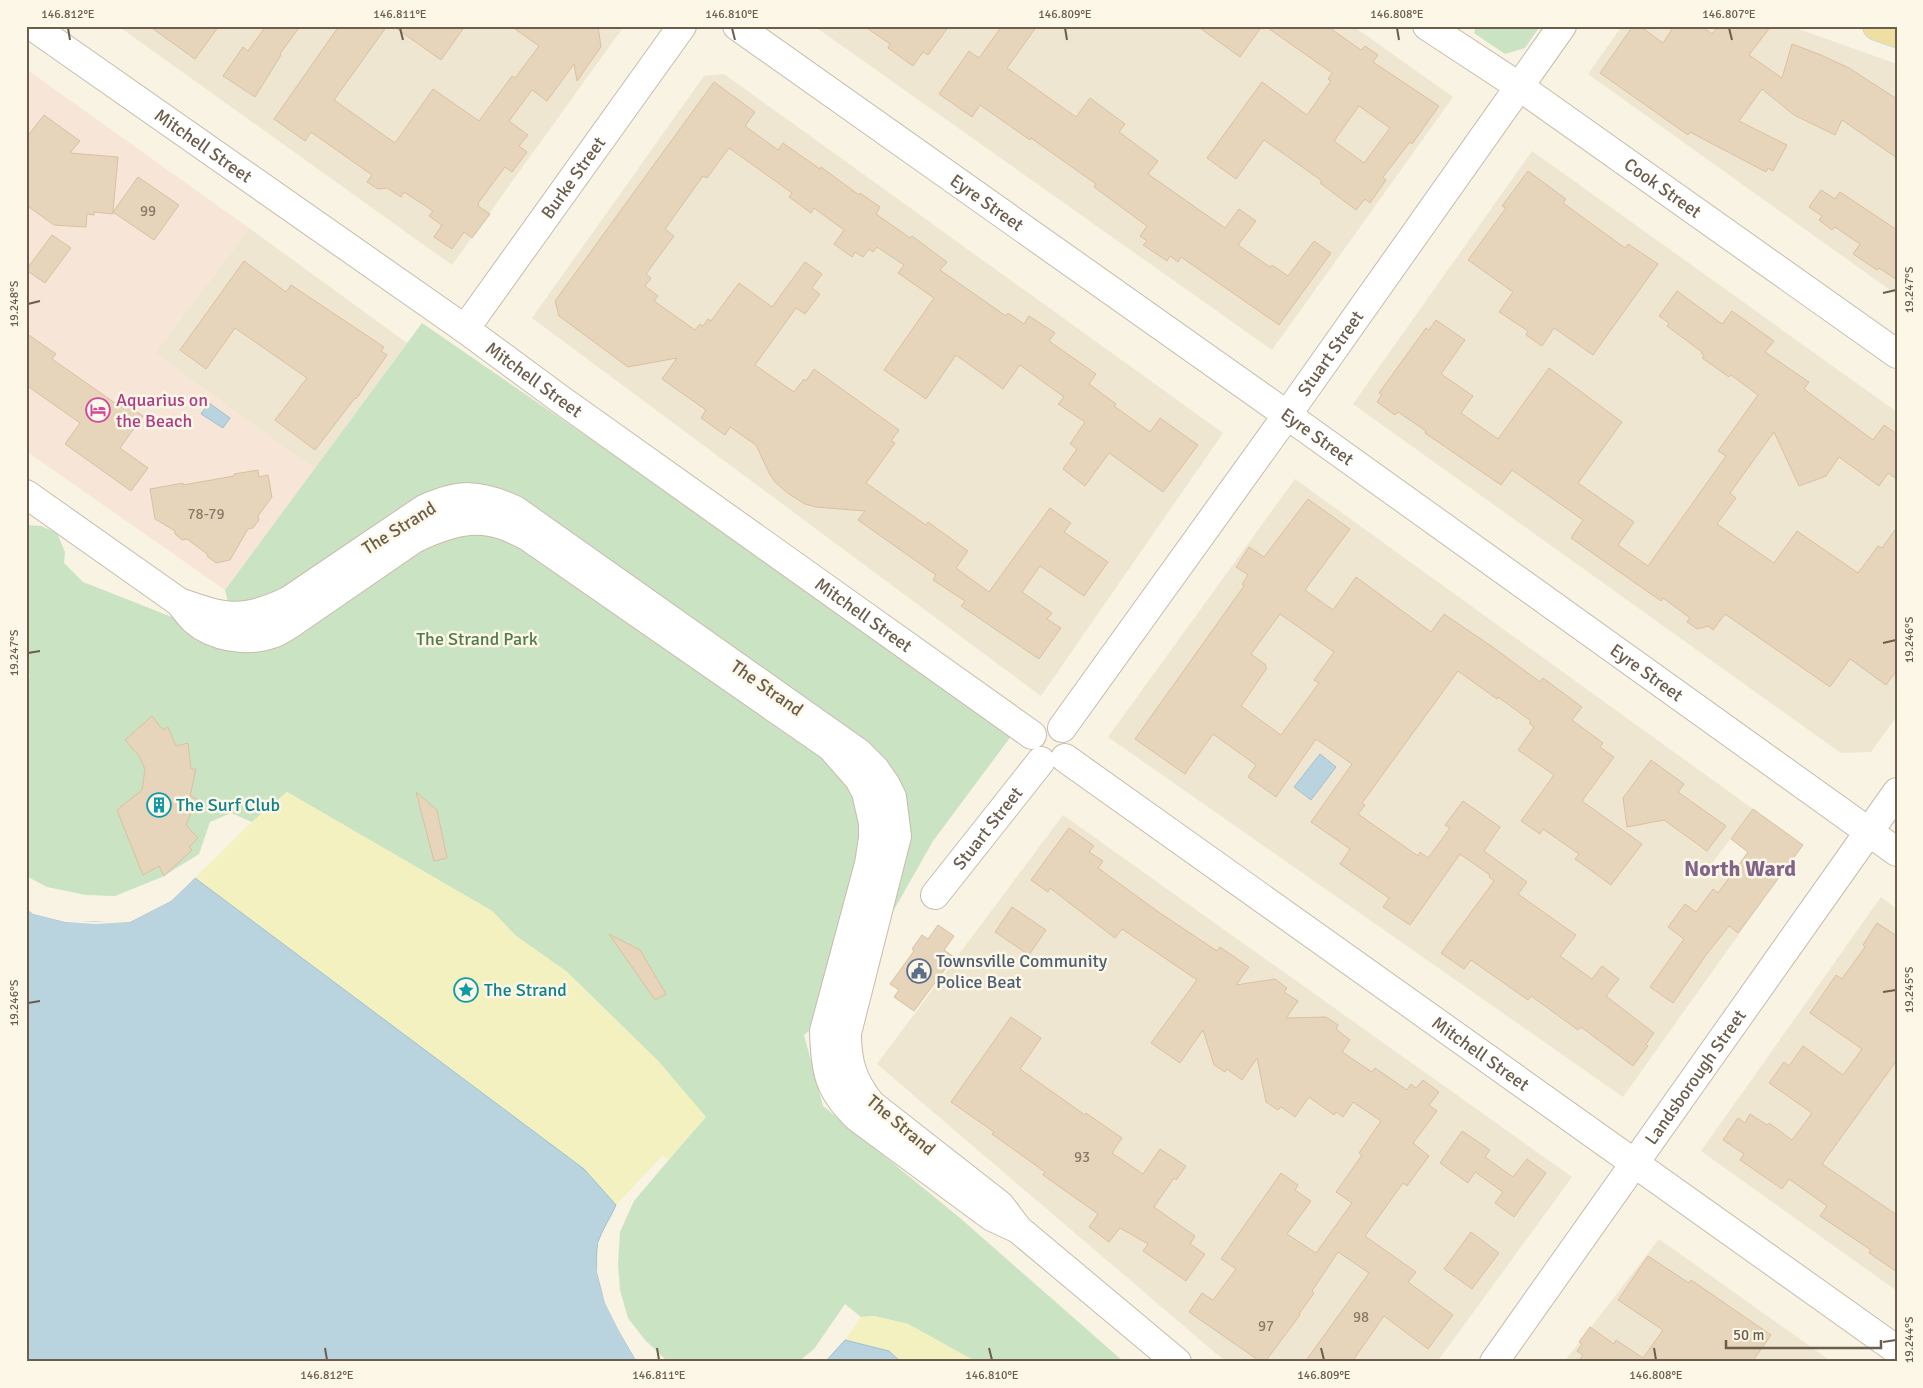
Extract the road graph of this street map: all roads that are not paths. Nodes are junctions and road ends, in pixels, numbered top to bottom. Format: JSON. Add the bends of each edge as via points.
{"nodes":[{"id":1,"x":32,"y":26,"type":"edge"},
{"id":2,"x":682,"y":26,"type":"edge"},
{"id":3,"x":737,"y":26,"type":"edge"},
{"id":4,"x":1427,"y":26,"type":"edge"},
{"id":5,"x":1562,"y":26,"type":"edge"},
{"id":6,"x":1877,"y":26,"type":"edge"},
{"id":7,"x":1897,"y":33,"type":"edge"},
{"id":8,"x":1520,"y":87,"type":"junction"},
{"id":9,"x":465,"y":329,"type":"junction"},
{"id":10,"x":1897,"y":354,"type":"edge"},
{"id":11,"x":1287,"y":415,"type":"junction"},
{"id":12,"x":26,"y":494,"type":"edge"},
{"id":13,"x":1062,"y":728,"type":"junction"},
{"id":14,"x":1032,"y":735,"type":"junction"},
{"id":15,"x":1053,"y":759,"type":"junction"},
{"id":16,"x":1897,"y":792,"type":"edge"},
{"id":17,"x":1869,"y":832,"type":"junction"},
{"id":18,"x":1897,"y":852,"type":"edge"},
{"id":19,"x":935,"y":895,"type":"dead end"},
{"id":20,"x":1633,"y":1164,"type":"junction"},
{"id":21,"x":1897,"y":1350,"type":"edge"},
{"id":22,"x":1177,"y":1362,"type":"edge"},
{"id":23,"x":1494,"y":1362,"type":"edge"}],
"edges":[{"from":1,"to":9,"type":"street","name":"Mitchell Street"},
{"from":2,"to":9,"type":"street","name":"Burke Street"},
{"from":3,"to":11,"type":"street","name":"Eyre Street"},
{"from":4,"to":8,"type":"street","name":"Cook Street"},
{"from":5,"to":8,"type":"street","name":"Stuart Street"},
{"from":6,"to":7,"type":"main road"},
{"from":8,"to":10,"type":"street","name":"Cook Street"},
{"from":8,"to":11,"type":"street","name":"Stuart Street"},
{"from":9,"to":14,"type":"street","name":"Mitchell Street"},
{"from":11,"to":13,"type":"street","name":"Stuart Street"},
{"from":11,"to":17,"type":"street","name":"Eyre Street"},
{"from":12,"to":22,"type":"street","name":"The Strand","via":[[178,602],[215,615],[233,616],[269,610],[288,601],[424,509],[444,500],[483,497],[521,515],[859,753],[875,769],[889,791],[897,836],[847,1032],[851,1072],[860,1090],[871,1104],[1000,1205],[1018,1229]]},
{"from":13,"to":14,"type":"street","via":[[1045,724]]},
{"from":13,"to":15,"type":"street","via":[[1070,739],[1070,745]]},
{"from":14,"to":15,"type":"street","via":[[1032,753]]},
{"from":15,"to":19,"type":"street","name":"Stuart Street"},
{"from":15,"to":20,"type":"street","name":"Mitchell Street"},
{"from":16,"to":17,"type":"street","name":"Landsborough Street"},
{"from":17,"to":18,"type":"street","name":"Eyre Street"},
{"from":17,"to":20,"type":"street","name":"Landsborough Street"},
{"from":20,"to":21,"type":"street","name":"Mitchell Street"},
{"from":20,"to":23,"type":"street","name":"Landsborough Street"}]}
